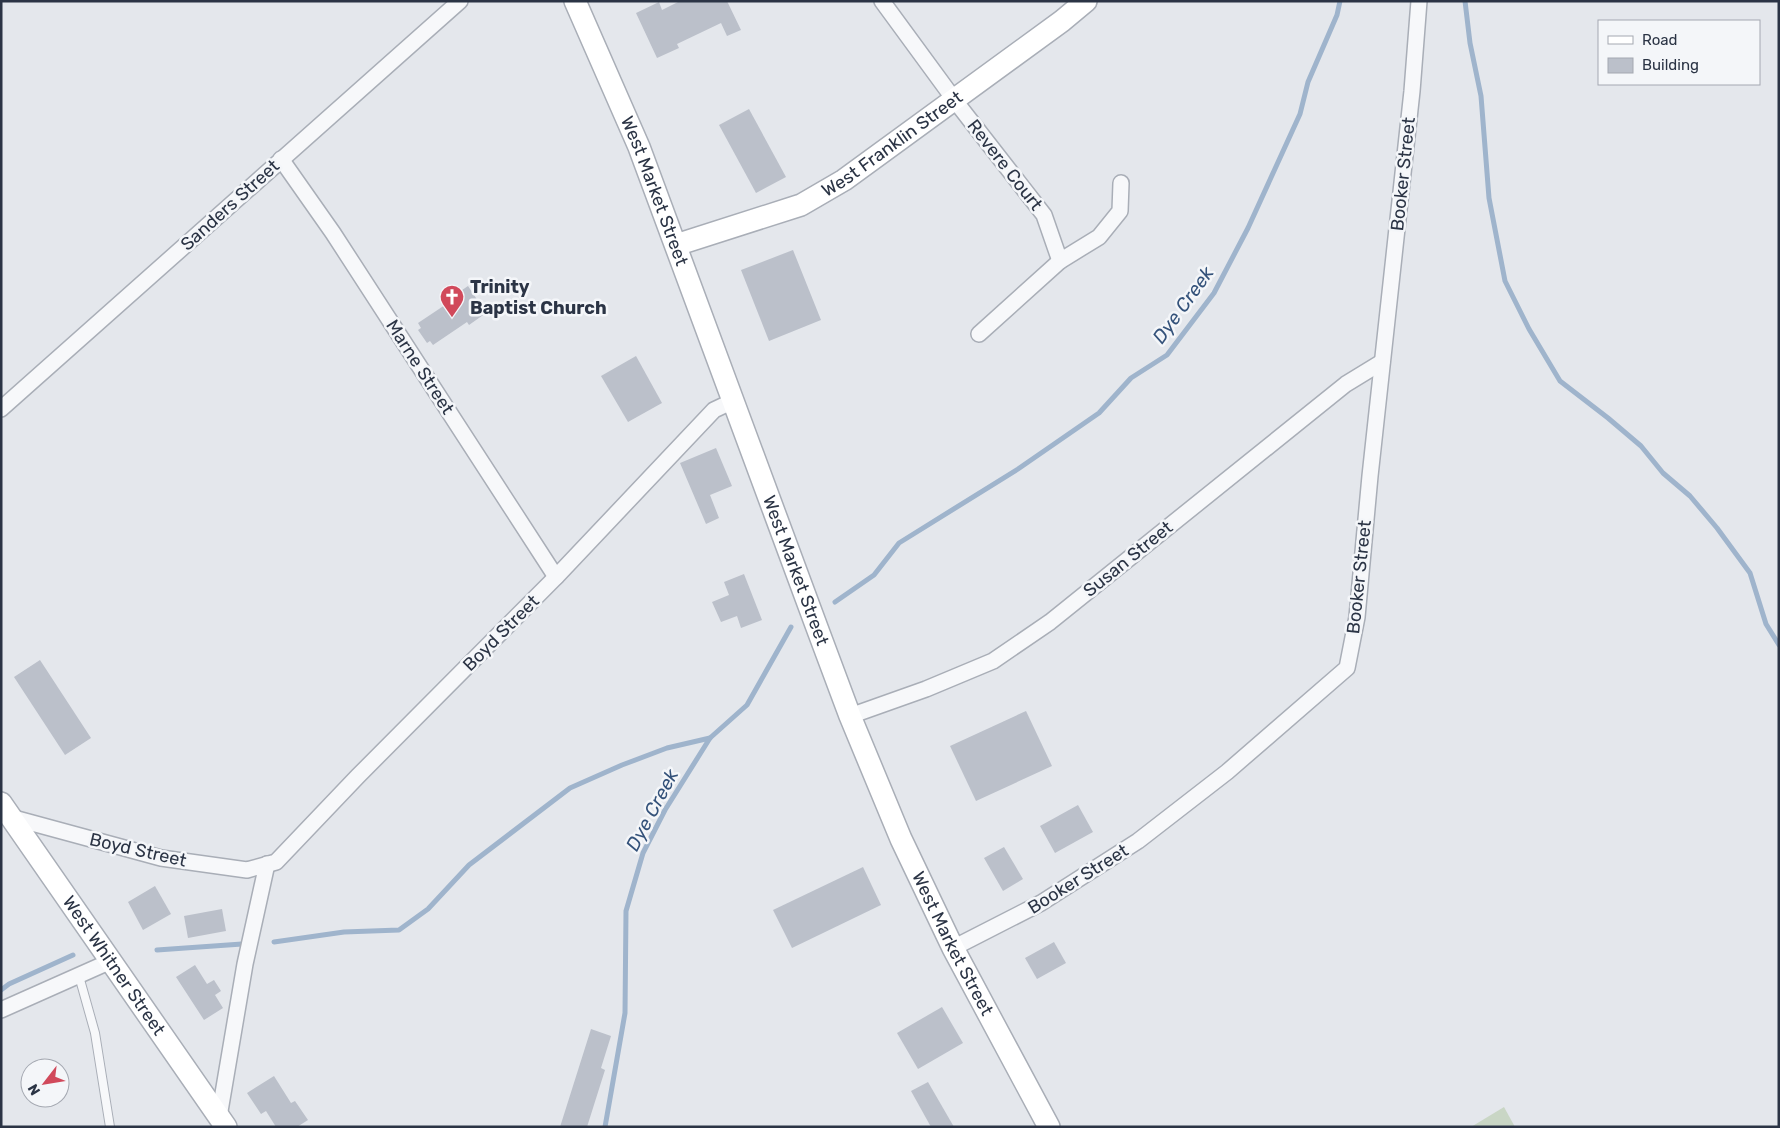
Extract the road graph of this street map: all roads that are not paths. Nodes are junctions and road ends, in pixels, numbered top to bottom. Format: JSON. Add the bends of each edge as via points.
{"nodes":[{"id":1,"x":460,"y":1,"type":"edge"},
{"id":2,"x":575,"y":1,"type":"edge"},
{"id":3,"x":882,"y":1,"type":"edge"},
{"id":4,"x":1086,"y":1,"type":"edge"},
{"id":5,"x":1419,"y":1,"type":"edge"},
{"id":6,"x":955,"y":100,"type":"junction"},
{"id":7,"x":281,"y":159,"type":"junction"},
{"id":8,"x":1121,"y":183,"type":"dead end"},
{"id":9,"x":676,"y":245,"type":"junction"},
{"id":10,"x":1060,"y":261,"type":"junction"},
{"id":11,"x":979,"y":334,"type":"dead end"},
{"id":12,"x":1382,"y":362,"type":"junction"},
{"id":13,"x":733,"y":401,"type":"junction"},
{"id":14,"x":1,"y":409,"type":"edge"},
{"id":15,"x":556,"y":577,"type":"junction"},
{"id":16,"x":850,"y":716,"type":"junction"},
{"id":17,"x":6,"y":810,"type":"edge"},
{"id":18,"x":267,"y":864,"type":"junction"},
{"id":19,"x":952,"y":948,"type":"junction"},
{"id":20,"x":111,"y":961,"type":"junction"},
{"id":21,"x":79,"y":976,"type":"junction"},
{"id":22,"x":1,"y":1010,"type":"edge"},
{"id":23,"x":222,"y":1122,"type":"edge"},
{"id":24,"x":110,"y":1127,"type":"edge"},
{"id":25,"x":1049,"y":1127,"type":"edge"}],
"edges":[{"from":1,"to":7,"type":"street","name":"Sanders Street"},
{"from":2,"to":9,"type":"street","name":"West Market Street","via":[[639,147]]},
{"from":3,"to":6,"type":"street","name":"Revere Court"},
{"from":4,"to":6,"type":"street","name":"West Franklin Street"},
{"from":5,"to":12,"type":"street","name":"Booker Street"},
{"from":6,"to":9,"type":"street","name":"West Franklin Street","via":[[844,180],[801,205]]},
{"from":6,"to":10,"type":"street","name":"Revere Court","via":[[1044,215]]},
{"from":7,"to":14,"type":"street","name":"Sanders Street"},
{"from":7,"to":15,"type":"street","name":"Marne Street","via":[[334,233]]},
{"from":8,"to":10,"type":"street","via":[[1120,211],[1098,236]]},
{"from":9,"to":13,"type":"street","name":"West Market Street"},
{"from":10,"to":11,"type":"street"},
{"from":12,"to":16,"type":"street","name":"Susan Street","via":[[1346,384],[1050,622],[993,660],[926,689]]},
{"from":12,"to":19,"type":"street","name":"Booker Street","via":[[1357,617],[1347,668],[1227,772],[1138,841],[1042,903]]},
{"from":13,"to":15,"type":"street","name":"Boyd Street","via":[[714,410]]},
{"from":13,"to":16,"type":"street","name":"West Market Street"},
{"from":15,"to":18,"type":"street","name":"Boyd Street","via":[[276,862]]},
{"from":16,"to":19,"type":"street","name":"West Market Street","via":[[901,839]]},
{"from":17,"to":18,"type":"street","name":"Boyd Street","via":[[161,858],[247,870]]},
{"from":17,"to":20,"type":"street","name":"West Whitner Street"},
{"from":18,"to":23,"type":"street","via":[[245,964]]},
{"from":19,"to":25,"type":"street","name":"West Market Street"},
{"from":20,"to":21,"type":"street"},
{"from":20,"to":23,"type":"street","name":"West Whitner Street"},
{"from":21,"to":22,"type":"street"},
{"from":21,"to":24,"type":"lane","via":[[95,1033]]}]}
